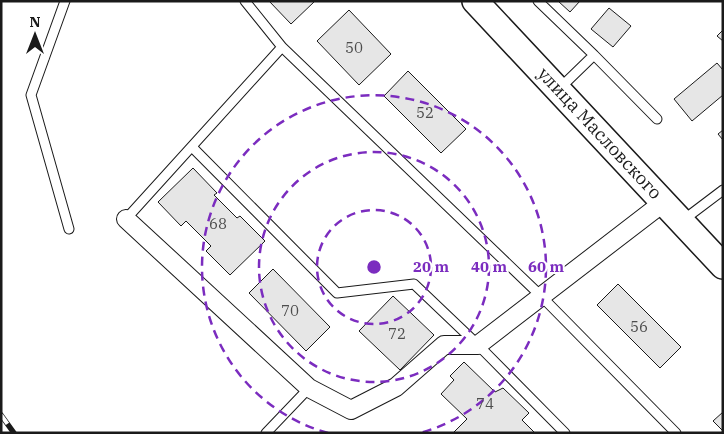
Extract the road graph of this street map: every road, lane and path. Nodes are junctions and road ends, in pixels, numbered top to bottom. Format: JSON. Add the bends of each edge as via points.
{"nodes":[{"id":1,"x":65,"y":1,"type":"edge"},
{"id":2,"x":245,"y":1,"type":"edge"},
{"id":3,"x":475,"y":1,"type":"edge"},
{"id":4,"x":538,"y":1,"type":"edge"},
{"id":5,"x":282,"y":47,"type":"junction"},
{"id":6,"x":594,"y":56,"type":"junction"},
{"id":7,"x":559,"y":90,"type":"junction"},
{"id":8,"x":658,"y":119,"type":"dead end"},
{"id":9,"x":192,"y":146,"type":"junction"},
{"id":10,"x":723,"y":190,"type":"edge"},
{"id":11,"x":664,"y":202,"type":"junction"},
{"id":12,"x":126,"y":219,"type":"joint"},
{"id":13,"x":682,"y":221,"type":"junction"},
{"id":14,"x":69,"y":229,"type":"dead end"},
{"id":15,"x":723,"y":266,"type":"edge"},
{"id":16,"x":541,"y":296,"type":"junction"},
{"id":17,"x":478,"y":345,"type":"junction"},
{"id":18,"x":310,"y":388,"type":"junction"},
{"id":19,"x":266,"y":433,"type":"edge"},
{"id":20,"x":565,"y":433,"type":"edge"},
{"id":21,"x":676,"y":433,"type":"edge"}],
"edges":[{"from":1,"to":14,"type":"lane","via":[[31,95]]},
{"from":2,"to":5,"type":"lane"},
{"from":3,"to":7,"type":"street","name":"улица Масловского"},
{"from":4,"to":6,"type":"lane"},
{"from":5,"to":9,"type":"lane"},
{"from":5,"to":16,"type":"lane"},
{"from":6,"to":7,"type":"lane"},
{"from":6,"to":8,"type":"lane"},
{"from":7,"to":11,"type":"street","name":"улица Масловского"},
{"from":9,"to":12,"type":"lane"},
{"from":9,"to":17,"type":"lane","via":[[337,293],[414,284]]},
{"from":10,"to":13,"type":"lane"},
{"from":11,"to":13,"type":"street","name":"улица Масловского"},
{"from":11,"to":16,"type":"street"},
{"from":12,"to":18,"type":"street"},
{"from":13,"to":15,"type":"street","name":"улица Масловского"},
{"from":16,"to":17,"type":"street"},
{"from":16,"to":21,"type":"lane"},
{"from":17,"to":18,"type":"street","via":[[444,345],[396,387],[351,410]]},
{"from":17,"to":20,"type":"lane"},
{"from":18,"to":19,"type":"lane"}]}
